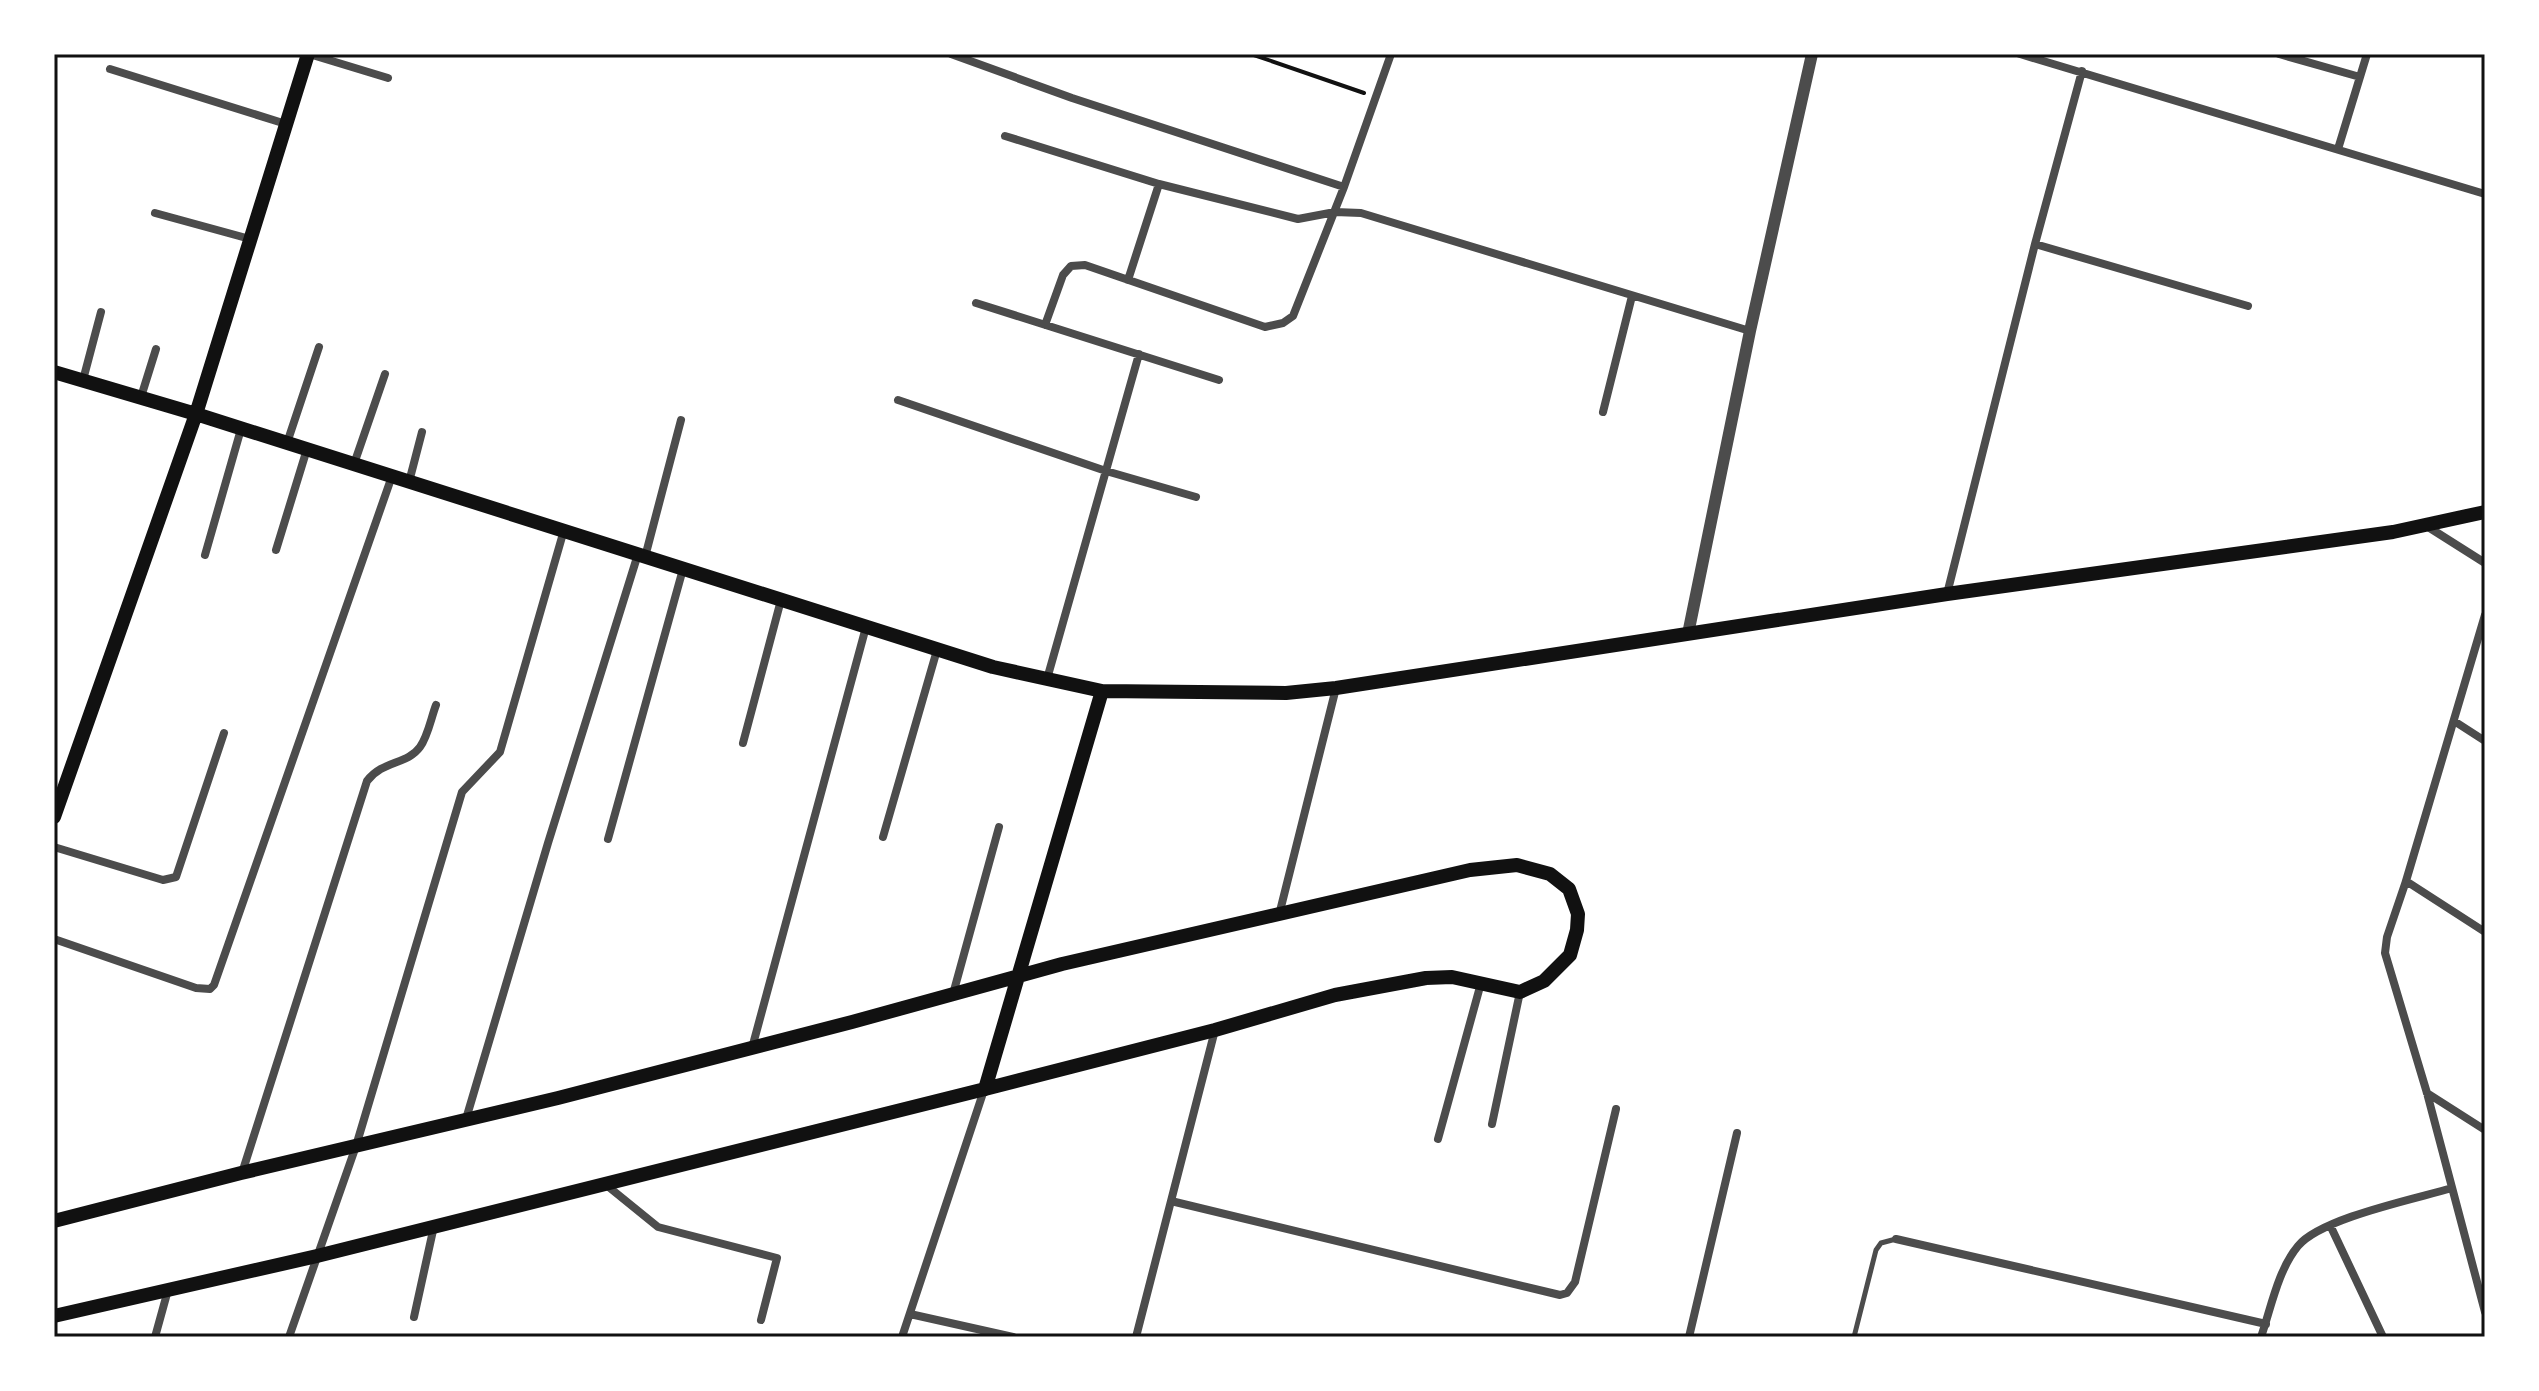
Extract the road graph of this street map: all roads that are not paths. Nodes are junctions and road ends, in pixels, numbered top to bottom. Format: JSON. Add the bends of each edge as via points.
{"nodes":[{"id":1,"x":308,"y":54,"type":"edge"},
{"id":2,"x":951,"y":54,"type":"edge"},
{"id":3,"x":1391,"y":54,"type":"edge"},
{"id":4,"x":1812,"y":54,"type":"edge"},
{"id":5,"x":2020,"y":54,"type":"edge"},
{"id":6,"x":2279,"y":54,"type":"edge"},
{"id":7,"x":2367,"y":54,"type":"edge"},
{"id":8,"x":110,"y":69,"type":"dead end"},
{"id":9,"x":2082,"y":71,"type":"junction"},
{"id":10,"x":2360,"y":77,"type":"junction"},
{"id":11,"x":388,"y":78,"type":"dead end"},
{"id":12,"x":286,"y":124,"type":"junction"},
{"id":13,"x":1005,"y":136,"type":"dead end"},
{"id":14,"x":2338,"y":149,"type":"junction"},
{"id":15,"x":1159,"y":184,"type":"junction"},
{"id":16,"x":1344,"y":187,"type":"junction"},
{"id":17,"x":2485,"y":194,"type":"edge"},
{"id":18,"x":1335,"y":212,"type":"junction"},
{"id":19,"x":155,"y":213,"type":"dead end"},
{"id":20,"x":250,"y":239,"type":"junction"},
{"id":21,"x":2035,"y":244,"type":"junction"},
{"id":22,"x":1128,"y":280,"type":"junction"},
{"id":23,"x":1632,"y":296,"type":"junction"},
{"id":24,"x":976,"y":303,"type":"dead end"},
{"id":25,"x":2248,"y":306,"type":"dead end"},
{"id":26,"x":101,"y":312,"type":"dead end"},
{"id":27,"x":1045,"y":325,"type":"junction"},
{"id":28,"x":1750,"y":331,"type":"junction"},
{"id":29,"x":319,"y":347,"type":"dead end"},
{"id":30,"x":156,"y":349,"type":"dead end"},
{"id":31,"x":1139,"y":354,"type":"junction"},
{"id":32,"x":54,"y":372,"type":"edge"},
{"id":33,"x":385,"y":374,"type":"dead end"},
{"id":34,"x":83,"y":380,"type":"junction"},
{"id":35,"x":1219,"y":380,"type":"dead end"},
{"id":36,"x":141,"y":397,"type":"junction"},
{"id":37,"x":898,"y":400,"type":"dead end"},
{"id":38,"x":1603,"y":412,"type":"dead end"},
{"id":39,"x":196,"y":414,"type":"junction"},
{"id":40,"x":681,"y":420,"type":"dead end"},
{"id":41,"x":241,"y":429,"type":"junction"},
{"id":42,"x":422,"y":432,"type":"dead end"},
{"id":43,"x":287,"y":443,"type":"junction"},
{"id":44,"x":307,"y":449,"type":"junction"},
{"id":45,"x":354,"y":464,"type":"junction"},
{"id":46,"x":1106,"y":471,"type":"junction"},
{"id":47,"x":392,"y":476,"type":"junction"},
{"id":48,"x":409,"y":482,"type":"junction"},
{"id":49,"x":1196,"y":497,"type":"dead end"},
{"id":50,"x":2485,"y":512,"type":"edge"},
{"id":51,"x":2424,"y":525,"type":"junction"},
{"id":52,"x":564,"y":530,"type":"junction"},
{"id":53,"x":276,"y":550,"type":"dead end"},
{"id":54,"x":205,"y":555,"type":"dead end"},
{"id":55,"x":642,"y":556,"type":"junction"},
{"id":56,"x":2485,"y":563,"type":"edge"},
{"id":57,"x":683,"y":569,"type":"junction"},
{"id":58,"x":1947,"y":594,"type":"junction"},
{"id":59,"x":781,"y":600,"type":"junction"},
{"id":60,"x":2485,"y":615,"type":"edge"},
{"id":61,"x":866,"y":627,"type":"junction"},
{"id":62,"x":1688,"y":634,"type":"junction"},
{"id":63,"x":937,"y":650,"type":"junction"},
{"id":64,"x":1047,"y":679,"type":"junction"},
{"id":65,"x":1336,"y":688,"type":"junction"},
{"id":66,"x":1102,"y":691,"type":"junction"},
{"id":67,"x":436,"y":705,"type":"dead end"},
{"id":68,"x":2454,"y":721,"type":"junction"},
{"id":69,"x":224,"y":733,"type":"dead end"},
{"id":70,"x":2485,"y":741,"type":"edge"},
{"id":71,"x":743,"y":743,"type":"dead end"},
{"id":72,"x":54,"y":817,"type":"edge"},
{"id":73,"x":999,"y":827,"type":"dead end"},
{"id":74,"x":883,"y":837,"type":"dead end"},
{"id":75,"x":608,"y":839,"type":"dead end"},
{"id":76,"x":54,"y":847,"type":"edge"},
{"id":77,"x":2406,"y":881,"type":"junction"},
{"id":78,"x":1280,"y":911,"type":"junction"},
{"id":79,"x":2485,"y":932,"type":"edge"},
{"id":80,"x":54,"y":939,"type":"edge"},
{"id":81,"x":1019,"y":976,"type":"junction"},
{"id":82,"x":1481,"y":983,"type":"junction"},
{"id":83,"x":1520,"y":992,"type":"junction"},
{"id":84,"x":953,"y":994,"type":"junction"},
{"id":85,"x":1215,"y":1030,"type":"junction"},
{"id":86,"x":752,"y":1048,"type":"junction"},
{"id":87,"x":985,"y":1089,"type":"junction"},
{"id":88,"x":2427,"y":1093,"type":"junction"},
{"id":89,"x":1616,"y":1109,"type":"dead end"},
{"id":90,"x":466,"y":1119,"type":"junction"},
{"id":91,"x":1492,"y":1124,"type":"dead end"},
{"id":92,"x":2485,"y":1130,"type":"edge"},
{"id":93,"x":1737,"y":1133,"type":"dead end"},
{"id":94,"x":1438,"y":1139,"type":"dead end"},
{"id":95,"x":356,"y":1146,"type":"junction"},
{"id":96,"x":241,"y":1173,"type":"junction"},
{"id":97,"x":604,"y":1184,"type":"junction"},
{"id":98,"x":2452,"y":1188,"type":"junction"},
{"id":99,"x":1171,"y":1201,"type":"junction"},
{"id":100,"x":54,"y":1221,"type":"edge"},
{"id":101,"x":434,"y":1225,"type":"junction"},
{"id":102,"x":2330,"y":1225,"type":"junction"},
{"id":103,"x":1896,"y":1239,"type":"joint"},
{"id":104,"x":317,"y":1256,"type":"junction"},
{"id":105,"x":168,"y":1289,"type":"junction"},
{"id":106,"x":2485,"y":1312,"type":"edge"},
{"id":107,"x":910,"y":1314,"type":"junction"},
{"id":108,"x":54,"y":1316,"type":"edge"},
{"id":109,"x":414,"y":1317,"type":"dead end"},
{"id":110,"x":761,"y":1320,"type":"dead end"},
{"id":111,"x":2266,"y":1324,"type":"junction"},
{"id":112,"x":155,"y":1337,"type":"edge"},
{"id":113,"x":289,"y":1337,"type":"edge"},
{"id":114,"x":902,"y":1337,"type":"edge"},
{"id":115,"x":1013,"y":1337,"type":"edge"},
{"id":116,"x":1136,"y":1337,"type":"edge"},
{"id":117,"x":1689,"y":1337,"type":"edge"},
{"id":118,"x":1854,"y":1337,"type":"edge"},
{"id":119,"x":2261,"y":1337,"type":"edge"},
{"id":120,"x":2383,"y":1337,"type":"edge"}],
"edges":[{"from":1,"to":11,"type":"street"},
{"from":1,"to":12,"type":"main road"},
{"from":2,"to":16,"type":"street"},
{"from":3,"to":16,"type":"street"},
{"from":4,"to":28,"type":"street"},
{"from":5,"to":9,"type":"street"},
{"from":6,"to":10,"type":"street"},
{"from":7,"to":10,"type":"street"},
{"from":8,"to":12,"type":"street"},
{"from":9,"to":14,"type":"street"},
{"from":9,"to":21,"type":"street"},
{"from":10,"to":14,"type":"street"},
{"from":12,"to":20,"type":"main road"},
{"from":13,"to":15,"type":"street"},
{"from":14,"to":17,"type":"street"},
{"from":15,"to":18,"type":"street","via":[[1298,219]]},
{"from":15,"to":22,"type":"street"},
{"from":16,"to":18,"type":"street"},
{"from":18,"to":22,"type":"street","via":[[1293,316],[1283,323],[1265,327]]},
{"from":18,"to":23,"type":"street","via":[[1361,213]]},
{"from":19,"to":20,"type":"street"},
{"from":20,"to":39,"type":"main road"},
{"from":21,"to":25,"type":"street"},
{"from":21,"to":58,"type":"street"},
{"from":22,"to":27,"type":"street","via":[[1085,265],[1071,266]]},
{"from":23,"to":28,"type":"street"},
{"from":23,"to":38,"type":"street"},
{"from":24,"to":27,"type":"street"},
{"from":26,"to":34,"type":"street"},
{"from":27,"to":31,"type":"street"},
{"from":28,"to":62,"type":"street"},
{"from":29,"to":43,"type":"street"},
{"from":30,"to":36,"type":"street"},
{"from":31,"to":35,"type":"street"},
{"from":31,"to":46,"type":"street"},
{"from":32,"to":34,"type":"main road"},
{"from":33,"to":45,"type":"street"},
{"from":34,"to":36,"type":"main road"},
{"from":36,"to":39,"type":"main road"},
{"from":37,"to":46,"type":"street"},
{"from":39,"to":41,"type":"main road"},
{"from":39,"to":72,"type":"main road"},
{"from":40,"to":55,"type":"street"},
{"from":41,"to":43,"type":"main road"},
{"from":41,"to":54,"type":"street"},
{"from":42,"to":48,"type":"street"},
{"from":43,"to":44,"type":"main road"},
{"from":44,"to":45,"type":"main road"},
{"from":44,"to":53,"type":"street"},
{"from":45,"to":47,"type":"main road"},
{"from":46,"to":49,"type":"street"},
{"from":46,"to":64,"type":"street"},
{"from":47,"to":48,"type":"main road"},
{"from":47,"to":80,"type":"street","via":[[218,979],[210,989],[196,988]]},
{"from":48,"to":52,"type":"main road"},
{"from":50,"to":51,"type":"main road"},
{"from":51,"to":56,"type":"street"},
{"from":51,"to":58,"type":"main road"},
{"from":52,"to":55,"type":"main road"},
{"from":52,"to":95,"type":"street","via":[[500,752],[462,792]]},
{"from":55,"to":57,"type":"main road"},
{"from":55,"to":90,"type":"street","via":[[553,827]]},
{"from":57,"to":59,"type":"main road"},
{"from":57,"to":75,"type":"street"},
{"from":58,"to":62,"type":"main road"},
{"from":59,"to":61,"type":"main road"},
{"from":59,"to":71,"type":"street"},
{"from":60,"to":68,"type":"street"},
{"from":61,"to":63,"type":"main road"},
{"from":61,"to":86,"type":"street"},
{"from":62,"to":65,"type":"main road"},
{"from":63,"to":64,"type":"main road"},
{"from":63,"to":74,"type":"street"},
{"from":64,"to":66,"type":"main road"},
{"from":65,"to":66,"type":"main road","via":[[1286,693]]},
{"from":65,"to":78,"type":"street"},
{"from":66,"to":81,"type":"main road"},
{"from":67,"to":96,"type":"street","via":[[420,747],[376,769],[367,781]]},
{"from":68,"to":70,"type":"street"},
{"from":68,"to":77,"type":"street"},
{"from":69,"to":76,"type":"street","via":[[176,877],[163,880]]},
{"from":73,"to":84,"type":"street"},
{"from":77,"to":79,"type":"street"},
{"from":77,"to":88,"type":"street","via":[[2385,953]]},
{"from":78,"to":81,"type":"main road"},
{"from":78,"to":83,"type":"main road","via":[[1470,870],[1517,865],[1550,874],[1569,889],[1578,914],[1577,930],[1570,955],[1544,981]]},
{"from":81,"to":84,"type":"main road"},
{"from":81,"to":87,"type":"main road"},
{"from":82,"to":83,"type":"main road"},
{"from":82,"to":85,"type":"main road","via":[[1426,978],[1335,995]]},
{"from":82,"to":94,"type":"street"},
{"from":83,"to":91,"type":"street"},
{"from":84,"to":86,"type":"main road"},
{"from":85,"to":87,"type":"main road"},
{"from":85,"to":99,"type":"street"},
{"from":86,"to":90,"type":"main road"},
{"from":87,"to":97,"type":"main road"},
{"from":87,"to":107,"type":"street"},
{"from":88,"to":92,"type":"street"},
{"from":88,"to":98,"type":"street"},
{"from":89,"to":99,"type":"street","via":[[1575,1282],[1567,1293],[1553,1294]]},
{"from":90,"to":95,"type":"main road"},
{"from":93,"to":117,"type":"street"},
{"from":95,"to":96,"type":"main road"},
{"from":95,"to":104,"type":"street"},
{"from":96,"to":100,"type":"main road"},
{"from":97,"to":101,"type":"main road"},
{"from":97,"to":110,"type":"street","via":[[658,1227],[777,1258]]},
{"from":98,"to":102,"type":"street"},
{"from":98,"to":106,"type":"street"},
{"from":99,"to":116,"type":"street"},
{"from":101,"to":104,"type":"main road"},
{"from":101,"to":109,"type":"street"},
{"from":102,"to":111,"type":"street","via":[[2296,1248]]},
{"from":102,"to":120,"type":"street"},
{"from":103,"to":111,"type":"street"},
{"from":103,"to":118,"type":"lane","via":[[1876,1250]]},
{"from":104,"to":105,"type":"main road"},
{"from":104,"to":113,"type":"street"},
{"from":105,"to":108,"type":"main road"},
{"from":105,"to":112,"type":"street"},
{"from":107,"to":114,"type":"street"},
{"from":107,"to":115,"type":"street"},
{"from":111,"to":119,"type":"street"}]}
